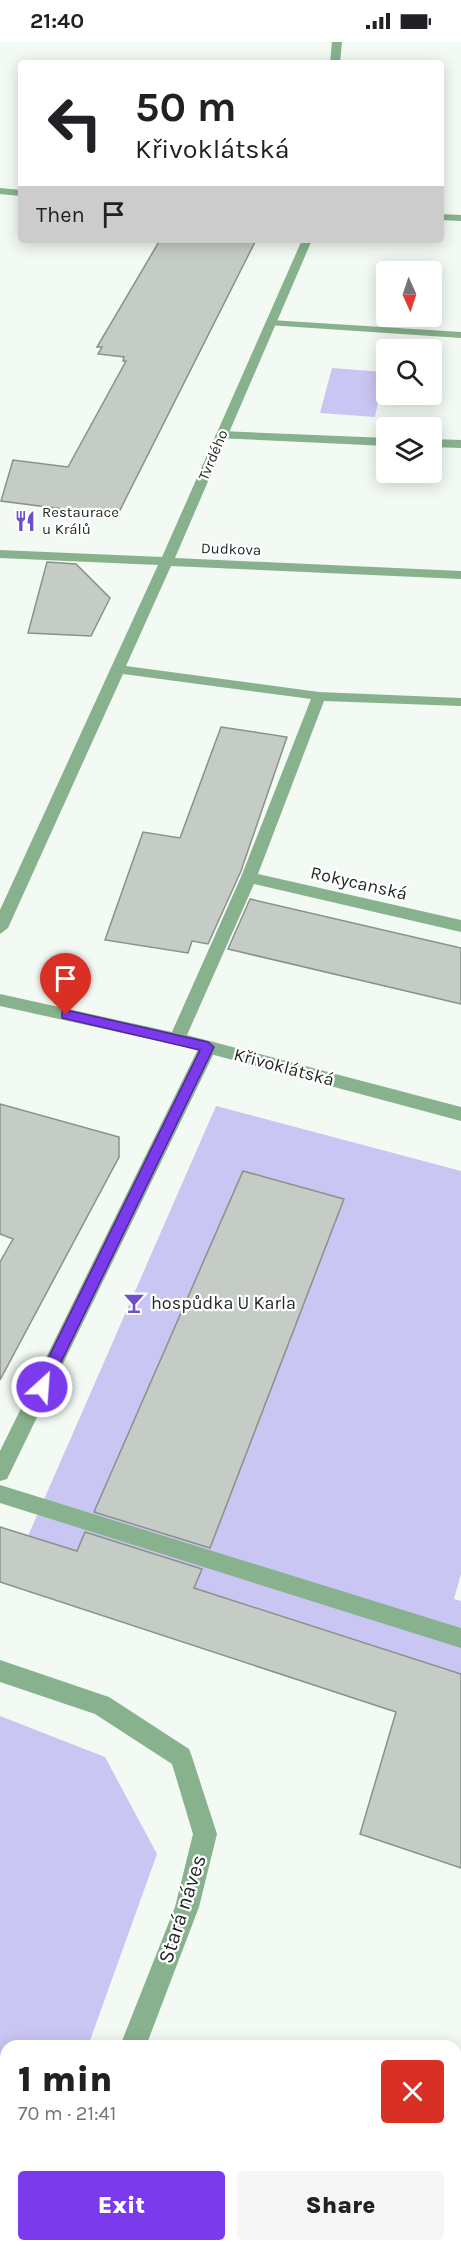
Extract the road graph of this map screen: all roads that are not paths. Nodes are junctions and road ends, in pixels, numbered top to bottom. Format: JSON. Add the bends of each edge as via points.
{"nodes":[{"id":1,"x":337,"y":42,"type":"edge"},
{"id":2,"x":335,"y":60,"type":"edge"},
{"id":3,"x":0,"y":191,"type":"edge"},
{"id":4,"x":18,"y":193,"type":"edge"},
{"id":5,"x":444,"y":217,"type":"edge"},
{"id":6,"x":461,"y":218,"type":"edge"},
{"id":7,"x":306,"y":243,"type":"edge"},
{"id":8,"x":271,"y":323,"type":"junction"},
{"id":9,"x":461,"y":335,"type":"edge"},
{"id":10,"x":221,"y":435,"type":"junction"},
{"id":11,"x":376,"y":442,"type":"edge"},
{"id":12,"x":442,"y":443,"type":"edge"},
{"id":13,"x":461,"y":444,"type":"edge"},
{"id":14,"x":0,"y":554,"type":"edge"},
{"id":15,"x":166,"y":563,"type":"junction"},
{"id":16,"x":461,"y":575,"type":"edge"},
{"id":17,"x":116,"y":669,"type":"junction"},
{"id":18,"x":319,"y":696,"type":"junction"},
{"id":19,"x":461,"y":702,"type":"edge"},
{"id":20,"x":249,"y":877,"type":"junction"},
{"id":21,"x":461,"y":926,"type":"edge"},
{"id":22,"x":0,"y":928,"type":"edge"},
{"id":23,"x":0,"y":1000,"type":"edge"},
{"id":24,"x":177,"y":1039,"type":"junction"},
{"id":25,"x":208,"y":1047,"type":"junction"},
{"id":26,"x":461,"y":1114,"type":"edge"},
{"id":27,"x":0,"y":1472,"type":"edge"},
{"id":28,"x":0,"y":1494,"type":"edge"},
{"id":29,"x":461,"y":1638,"type":"edge"},
{"id":30,"x":0,"y":1671,"type":"edge"},
{"id":31,"x":135,"y":2040,"type":"edge"}],
"edges":[{"from":1,"to":2,"type":"street"},
{"from":3,"to":4,"type":"street"},
{"from":5,"to":6,"type":"street"},
{"from":7,"to":8,"type":"street","name":"Tvrdého"},
{"from":8,"to":9,"type":"street"},
{"from":8,"to":10,"type":"street","name":"Tvrdého"},
{"from":10,"to":11,"type":"street"},
{"from":10,"to":15,"type":"street","name":"Tvrdého"},
{"from":12,"to":13,"type":"street"},
{"from":14,"to":15,"type":"street","name":"Dudkova"},
{"from":15,"to":16,"type":"street","name":"Dudkova"},
{"from":15,"to":17,"type":"street","name":"Tvrdého"},
{"from":17,"to":18,"type":"street"},
{"from":17,"to":22,"type":"street","name":"Tvrdého"},
{"from":18,"to":19,"type":"street"},
{"from":18,"to":20,"type":"street"},
{"from":20,"to":21,"type":"street","name":"Rokycanská"},
{"from":20,"to":24,"type":"street"},
{"from":23,"to":24,"type":"street","name":"Křivoklátská"},
{"from":24,"to":25,"type":"street","name":"Křivoklátská"},
{"from":25,"to":26,"type":"street","name":"Křivoklátská"},
{"from":25,"to":27,"type":"street"},
{"from":28,"to":29,"type":"street"},
{"from":30,"to":31,"type":"street","name":"Stará náves","via":[[101,1705],[181,1757],[205,1834],[187,1907]]}]}
